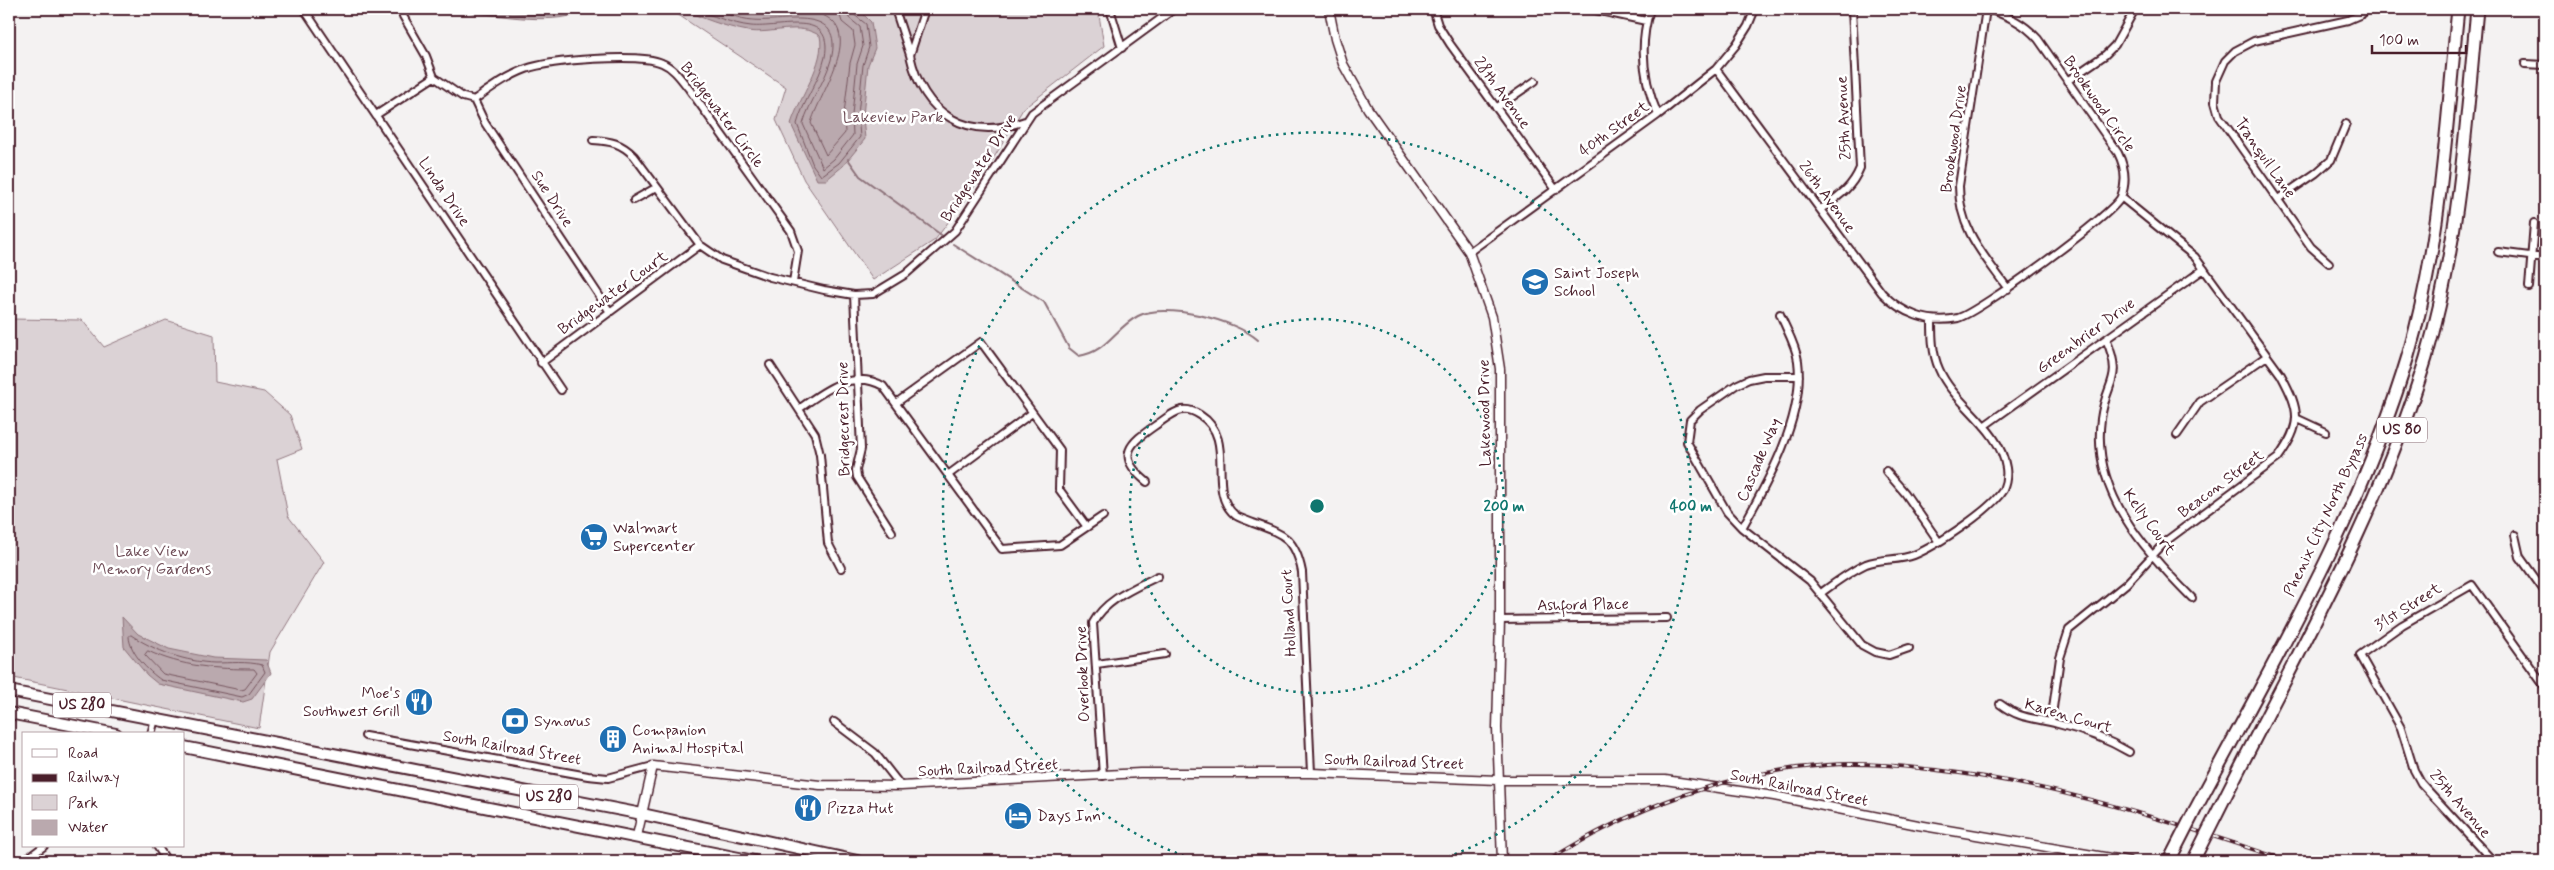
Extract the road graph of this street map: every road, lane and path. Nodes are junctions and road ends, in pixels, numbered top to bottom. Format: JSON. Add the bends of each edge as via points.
{"nodes":[{"id":1,"x":304,"y":9,"type":"edge"},
{"id":2,"x":895,"y":9,"type":"edge"},
{"id":3,"x":925,"y":9,"type":"edge"},
{"id":4,"x":1110,"y":9,"type":"edge"},
{"id":5,"x":1174,"y":9,"type":"edge"},
{"id":6,"x":1329,"y":9,"type":"edge"},
{"id":7,"x":1433,"y":9,"type":"edge"},
{"id":8,"x":1591,"y":9,"type":"edge"},
{"id":9,"x":1650,"y":9,"type":"edge"},
{"id":10,"x":1755,"y":9,"type":"edge"},
{"id":11,"x":1852,"y":9,"type":"edge"},
{"id":12,"x":1987,"y":9,"type":"edge"},
{"id":13,"x":2135,"y":9,"type":"edge"},
{"id":14,"x":2367,"y":9,"type":"edge"},
{"id":15,"x":2458,"y":9,"type":"edge"},
{"id":16,"x":2477,"y":9,"type":"edge"},
{"id":17,"x":403,"y":16,"type":"dead end"},
{"id":18,"x":1646,"y":21,"type":"junction"},
{"id":19,"x":1122,"y":48,"type":"junction"},
{"id":20,"x":910,"y":55,"type":"junction"},
{"id":21,"x":2525,"y":64,"type":"dead end"},
{"id":22,"x":2545,"y":64,"type":"edge"},
{"id":23,"x":1716,"y":69,"type":"junction"},
{"id":24,"x":434,"y":77,"type":"junction"},
{"id":25,"x":1535,"y":81,"type":"dead end"},
{"id":26,"x":2067,"y":81,"type":"junction"},
{"id":27,"x":474,"y":100,"type":"junction"},
{"id":28,"x":1496,"y":108,"type":"junction"},
{"id":29,"x":376,"y":115,"type":"junction"},
{"id":30,"x":1658,"y":115,"type":"junction"},
{"id":31,"x":1025,"y":121,"type":"junction"},
{"id":32,"x":2346,"y":124,"type":"dead end"},
{"id":33,"x":593,"y":140,"type":"dead end"},
{"id":34,"x":657,"y":187,"type":"junction"},
{"id":35,"x":1556,"y":190,"type":"junction"},
{"id":36,"x":2121,"y":197,"type":"junction"},
{"id":37,"x":634,"y":200,"type":"dead end"},
{"id":38,"x":2278,"y":200,"type":"junction"},
{"id":39,"x":1820,"y":209,"type":"junction"},
{"id":40,"x":2534,"y":223,"type":"dead end"},
{"id":41,"x":700,"y":245,"type":"junction"},
{"id":42,"x":1469,"y":252,"type":"junction"},
{"id":43,"x":2498,"y":252,"type":"dead end"},
{"id":44,"x":2533,"y":257,"type":"junction"},
{"id":45,"x":2545,"y":258,"type":"edge"},
{"id":46,"x":2329,"y":263,"type":"dead end"},
{"id":47,"x":2204,"y":269,"type":"junction"},
{"id":48,"x":793,"y":282,"type":"junction"},
{"id":49,"x":2529,"y":287,"type":"dead end"},
{"id":50,"x":2008,"y":289,"type":"junction"},
{"id":51,"x":854,"y":295,"type":"junction"},
{"id":52,"x":610,"y":312,"type":"junction"},
{"id":53,"x":1780,"y":314,"type":"dead end"},
{"id":54,"x":1932,"y":320,"type":"junction"},
{"id":55,"x":2106,"y":339,"type":"junction"},
{"id":56,"x":2267,"y":356,"type":"junction"},
{"id":57,"x":541,"y":363,"type":"junction"},
{"id":58,"x":770,"y":365,"type":"dead end"},
{"id":59,"x":1799,"y":376,"type":"junction"},
{"id":60,"x":858,"y":380,"type":"junction"},
{"id":61,"x":561,"y":390,"type":"dead end"},
{"id":62,"x":896,"y":403,"type":"junction"},
{"id":63,"x":798,"y":409,"type":"junction"},
{"id":64,"x":1032,"y":413,"type":"junction"},
{"id":65,"x":2298,"y":419,"type":"junction"},
{"id":66,"x":1984,"y":426,"type":"junction"},
{"id":67,"x":2326,"y":432,"type":"dead end"},
{"id":68,"x":2177,"y":436,"type":"dead end"},
{"id":69,"x":1886,"y":471,"type":"dead end"},
{"id":70,"x":948,"y":475,"type":"junction"},
{"id":71,"x":1147,"y":482,"type":"dead end"},
{"id":72,"x":1103,"y":516,"type":"dead end"},
{"id":73,"x":1087,"y":528,"type":"junction"},
{"id":74,"x":1742,"y":528,"type":"junction"},
{"id":75,"x":892,"y":532,"type":"dead end"},
{"id":76,"x":2515,"y":535,"type":"dead end"},
{"id":77,"x":1939,"y":542,"type":"junction"},
{"id":78,"x":2152,"y":553,"type":"junction"},
{"id":79,"x":841,"y":568,"type":"dead end"},
{"id":80,"x":1158,"y":576,"type":"dead end"},
{"id":81,"x":2545,"y":592,"type":"edge"},
{"id":82,"x":1822,"y":593,"type":"junction"},
{"id":83,"x":2192,"y":598,"type":"dead end"},
{"id":84,"x":1667,"y":618,"type":"dead end"},
{"id":85,"x":1500,"y":620,"type":"junction"},
{"id":86,"x":1909,"y":648,"type":"dead end"},
{"id":87,"x":1165,"y":654,"type":"dead end"},
{"id":88,"x":2360,"y":655,"type":"joint"},
{"id":89,"x":1096,"y":664,"type":"junction"},
{"id":90,"x":2545,"y":687,"type":"edge"},
{"id":91,"x":9,"y":691,"type":"edge"},
{"id":92,"x":2000,"y":704,"type":"dead end"},
{"id":93,"x":9,"y":713,"type":"edge"},
{"id":94,"x":155,"y":719,"type":"junction"},
{"id":95,"x":834,"y":722,"type":"dead end"},
{"id":96,"x":2051,"y":722,"type":"junction"},
{"id":97,"x":106,"y":732,"type":"edge"},
{"id":98,"x":152,"y":732,"type":"edge"},
{"id":99,"x":365,"y":736,"type":"dead end"},
{"id":100,"x":185,"y":747,"type":"edge"},
{"id":101,"x":2129,"y":752,"type":"dead end"},
{"id":102,"x":653,"y":766,"type":"junction"},
{"id":103,"x":1311,"y":773,"type":"junction"},
{"id":104,"x":1102,"y":776,"type":"junction"},
{"id":105,"x":1498,"y":780,"type":"junction"},
{"id":106,"x":901,"y":786,"type":"junction"},
{"id":107,"x":642,"y":814,"type":"junction"},
{"id":108,"x":637,"y":836,"type":"junction"},
{"id":109,"x":41,"y":848,"type":"edge"},
{"id":110,"x":158,"y":848,"type":"edge"},
{"id":111,"x":24,"y":861,"type":"edge"},
{"id":112,"x":168,"y":861,"type":"edge"},
{"id":113,"x":754,"y":861,"type":"edge"},
{"id":114,"x":857,"y":861,"type":"edge"},
{"id":115,"x":1502,"y":861,"type":"edge"},
{"id":116,"x":2128,"y":861,"type":"edge"},
{"id":117,"x":2169,"y":861,"type":"edge"},
{"id":118,"x":2193,"y":861,"type":"edge"},
{"id":119,"x":2492,"y":861,"type":"edge"}],
"edges":[{"from":1,"to":29,"type":"street","name":"Linda Drive"},
{"from":2,"to":20,"type":"street"},
{"from":3,"to":20,"type":"street"},
{"from":4,"to":19,"type":"street"},
{"from":5,"to":19,"type":"street","name":"Bridgewater Drive"},
{"from":6,"to":42,"type":"street","name":"Lakewood Drive","via":[[1344,64],[1368,109]]},
{"from":7,"to":28,"type":"street","name":"28th Avenue","via":[[1450,44]]},
{"from":8,"to":18,"type":"street"},
{"from":9,"to":18,"type":"street"},
{"from":10,"to":23,"type":"street","name":"40th Street","via":[[1736,45]]},
{"from":11,"to":39,"type":"street","name":"25th Avenue","via":[[1860,168],[1845,192]]},
{"from":12,"to":26,"type":"street","name":"Brookwood Circle","via":[[2017,20],[2028,28]]},
{"from":12,"to":50,"type":"street","name":"Brookwood Drive","via":[[1959,201],[1966,228]]},
{"from":13,"to":26,"type":"street","via":[[2115,45]]},
{"from":14,"to":38,"type":"street","name":"Tranquil Lane","via":[[2348,20],[2254,40],[2224,61],[2216,81],[2215,102],[2219,116]]},
{"from":15,"to":117,"type":"highway","name":"Phenix City North Bypass","number":"US 80","bridge":true,"via":[[2445,152],[2431,254],[2408,355],[2392,404],[2350,509]]},
{"from":16,"to":118,"type":"highway","number":"US 80","bridge":true,"via":[[2453,233],[2435,321],[2416,390],[2363,526]]},
{"from":17,"to":24,"type":"street"},
{"from":18,"to":30,"type":"street","via":[[1644,70],[1646,85]]},
{"from":19,"to":31,"type":"street","name":"Bridgewater Drive"},
{"from":20,"to":31,"type":"street","via":[[916,77],[927,96],[942,113],[960,125],[982,129],[1007,128]]},
{"from":21,"to":22,"type":"street"},
{"from":23,"to":30,"type":"street","name":"40th Street"},
{"from":23,"to":39,"type":"street","name":"26th Avenue"},
{"from":24,"to":27,"type":"street","via":[[462,97]]},
{"from":24,"to":29,"type":"street"},
{"from":25,"to":28,"type":"street"},
{"from":26,"to":36,"type":"street","name":"Brookwood Circle","via":[[2118,153],[2124,166],[2125,180]]},
{"from":27,"to":48,"type":"street","name":"Bridgewater Circle","via":[[508,77],[542,65],[629,58],[658,61],[676,72],[790,231],[798,251]]},
{"from":27,"to":52,"type":"street","name":"Sue Drive","via":[[485,123]]},
{"from":28,"to":35,"type":"street","name":"28th Avenue"},
{"from":29,"to":57,"type":"street","name":"Linda Drive"},
{"from":30,"to":35,"type":"street","name":"40th Street"},
{"from":31,"to":51,"type":"street","name":"Bridgewater Drive","via":[[955,232],[906,274],[873,294]]},
{"from":32,"to":38,"type":"street","via":[[2331,160]]},
{"from":33,"to":34,"type":"street","name":"Bridgewater Drive","via":[[624,146]]},
{"from":34,"to":37,"type":"street"},
{"from":34,"to":41,"type":"street","name":"Bridgewater Drive"},
{"from":35,"to":42,"type":"street","name":"40th Street"},
{"from":36,"to":47,"type":"street","via":[[2185,247]]},
{"from":36,"to":50,"type":"street","via":[[2106,216]]},
{"from":38,"to":46,"type":"street","name":"Tranquil Lane","via":[[2311,247]]},
{"from":39,"to":54,"type":"street","name":"26th Avenue","via":[[1893,304]]},
{"from":40,"to":44,"type":"street"},
{"from":41,"to":48,"type":"street","name":"Bridgewater Drive","via":[[722,260],[742,268]]},
{"from":41,"to":52,"type":"street","name":"Bridgewater Court"},
{"from":42,"to":85,"type":"street","name":"Lakewood Drive","via":[[1492,318],[1500,369]]},
{"from":43,"to":44,"type":"street"},
{"from":44,"to":45,"type":"street"},
{"from":44,"to":49,"type":"street"},
{"from":47,"to":55,"type":"street","name":"Greenbrier Drive"},
{"from":47,"to":56,"type":"street"},
{"from":48,"to":51,"type":"street","name":"Bridgewater Drive"},
{"from":50,"to":54,"type":"street","via":[[1971,313]]},
{"from":51,"to":60,"type":"street","name":"Bridgecrest Drive"},
{"from":52,"to":57,"type":"street","name":"Bridgewater Court"},
{"from":53,"to":59,"type":"street","name":"Cascade Way","via":[[1795,350]]},
{"from":54,"to":66,"type":"street","via":[[1938,369],[1955,396]]},
{"from":55,"to":66,"type":"street","name":"Greenbrier Drive"},
{"from":55,"to":78,"type":"street","name":"Kelly Court","via":[[2116,368],[2101,417],[2100,461],[2115,502]]},
{"from":56,"to":65,"type":"street","via":[[2290,392]]},
{"from":56,"to":68,"type":"street","via":[[2200,402]]},
{"from":57,"to":61,"type":"street","name":"Linda Drive"},
{"from":58,"to":63,"type":"street"},
{"from":59,"to":74,"type":"street","name":"Cascade Way","via":[[1792,416],[1775,464]]},
{"from":59,"to":74,"type":"street","via":[[1749,379],[1700,410],[1687,427],[1686,442],[1727,512]]},
{"from":60,"to":62,"type":"street","via":[[883,386]]},
{"from":60,"to":63,"type":"street","via":[[843,381]]},
{"from":60,"to":75,"type":"street","name":"Bridgecrest Drive","via":[[862,449],[857,477]]},
{"from":62,"to":64,"type":"street","via":[[981,342]]},
{"from":62,"to":70,"type":"street"},
{"from":63,"to":79,"type":"street","via":[[815,434],[828,543]]},
{"from":64,"to":70,"type":"street"},
{"from":64,"to":73,"type":"street","via":[[1060,450],[1059,489]]},
{"from":65,"to":67,"type":"street"},
{"from":65,"to":78,"type":"street","name":"Beacon Street","via":[[2291,440],[2278,458]]},
{"from":66,"to":77,"type":"street","via":[[1998,444],[2006,465],[2004,489],[1994,501]]},
{"from":69,"to":77,"type":"street"},
{"from":70,"to":73,"type":"street","via":[[1002,549],[1053,547]]},
{"from":71,"to":103,"type":"street","name":"Holland Court","via":[[1130,462],[1133,441],[1175,412],[1189,410],[1208,421],[1218,437],[1222,481],[1230,509],[1242,519],[1283,534],[1294,544],[1302,572]]},
{"from":72,"to":73,"type":"street"},
{"from":74,"to":82,"type":"street"},
{"from":76,"to":81,"type":"street","via":[[2520,557]]},
{"from":77,"to":82,"type":"street","via":[[1912,556],[1868,563],[1849,572]]},
{"from":78,"to":83,"type":"street","name":"Kelly Court"},
{"from":78,"to":96,"type":"street","name":"Beacon Street","via":[[2126,584],[2069,630],[2060,658]]},
{"from":80,"to":89,"type":"street","name":"Overlook Drive","via":[[1127,592],[1097,615],[1093,623]]},
{"from":82,"to":86,"type":"street","via":[[1862,645],[1890,655]]},
{"from":84,"to":85,"type":"street","name":"Ashford Place"},
{"from":85,"to":105,"type":"street","name":"Lakewood Drive"},
{"from":87,"to":89,"type":"street"},
{"from":88,"to":90,"type":"street","name":"31st Street","via":[[2472,585]]},
{"from":88,"to":119,"type":"street","name":"25th Avenue","via":[[2401,728],[2421,783]]},
{"from":89,"to":104,"type":"street","name":"Overlook Drive"},
{"from":91,"to":94,"type":"highway","number":"US 280"},
{"from":92,"to":96,"type":"street","name":"Karen Court","via":[[2028,719]]},
{"from":93,"to":97,"type":"highway","number":"US 280"},
{"from":94,"to":98,"type":"street"},
{"from":94,"to":107,"type":"highway","number":"US 280"},
{"from":95,"to":106,"type":"street","via":[[875,753]]},
{"from":96,"to":101,"type":"street","name":"Karen Court","via":[[2094,735]]},
{"from":99,"to":102,"type":"street","name":"South Railroad Street","via":[[588,776],[608,778]]},
{"from":100,"to":108,"type":"highway","number":"US 280"},
{"from":102,"to":106,"type":"street","name":"South Railroad Street","via":[[820,785]]},
{"from":102,"to":107,"type":"street"},
{"from":103,"to":104,"type":"street","name":"South Railroad Street"},
{"from":103,"to":105,"type":"street","name":"South Railroad Street"},
{"from":104,"to":106,"type":"street","name":"South Railroad Street"},
{"from":105,"to":115,"type":"street","name":"Lakewood Drive"},
{"from":105,"to":116,"type":"street","name":"South Railroad Street","via":[[1628,779],[1701,784]]},
{"from":107,"to":108,"type":"street"},
{"from":107,"to":114,"type":"highway","number":"US 280"},
{"from":108,"to":113,"type":"highway","number":"US 280"},
{"from":109,"to":111,"type":"street"},
{"from":110,"to":112,"type":"street"}]}
